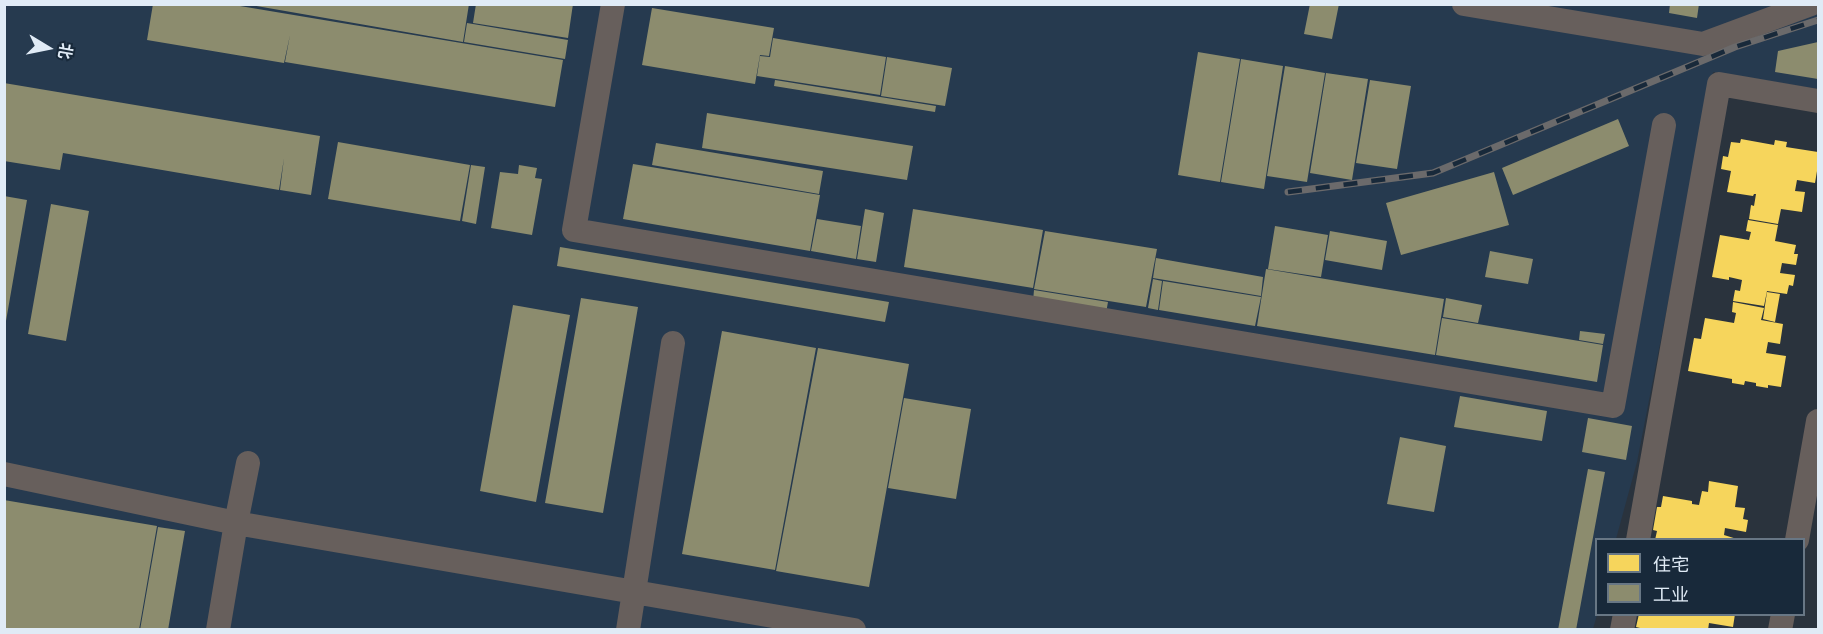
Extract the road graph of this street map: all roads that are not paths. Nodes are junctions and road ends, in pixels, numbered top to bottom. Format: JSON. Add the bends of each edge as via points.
{"nodes":[{"id":1,"x":613,"y":4,"type":"edge"},
{"id":2,"x":1464,"y":4,"type":"edge"},
{"id":3,"x":1811,"y":4,"type":"edge"},
{"id":4,"x":1818,"y":101,"type":"edge"},
{"id":5,"x":1664,"y":125,"type":"dead end"},
{"id":6,"x":673,"y":343,"type":"dead end"},
{"id":7,"x":1818,"y":421,"type":"edge"},
{"id":8,"x":248,"y":463,"type":"dead end"},
{"id":9,"x":4,"y":474,"type":"edge"},
{"id":10,"x":236,"y":523,"type":"junction"},
{"id":11,"x":1638,"y":538,"type":"edge"},
{"id":12,"x":1797,"y":538,"type":"edge"},
{"id":13,"x":635,"y":592,"type":"junction"},
{"id":14,"x":218,"y":630,"type":"edge"},
{"id":15,"x":628,"y":630,"type":"edge"},
{"id":16,"x":854,"y":630,"type":"edge"}],
"edges":[{"from":1,"to":5,"type":"street","via":[[574,230],[1613,406]]},
{"from":2,"to":3,"type":"street","via":[[1703,44]]},
{"from":4,"to":11,"type":"street","via":[[1719,84]]},
{"from":6,"to":13,"type":"street"},
{"from":7,"to":12,"type":"street"},
{"from":8,"to":10,"type":"street"},
{"from":9,"to":10,"type":"street"},
{"from":10,"to":13,"type":"street"},
{"from":10,"to":14,"type":"street"},
{"from":13,"to":15,"type":"street"},
{"from":13,"to":16,"type":"street"}]}
